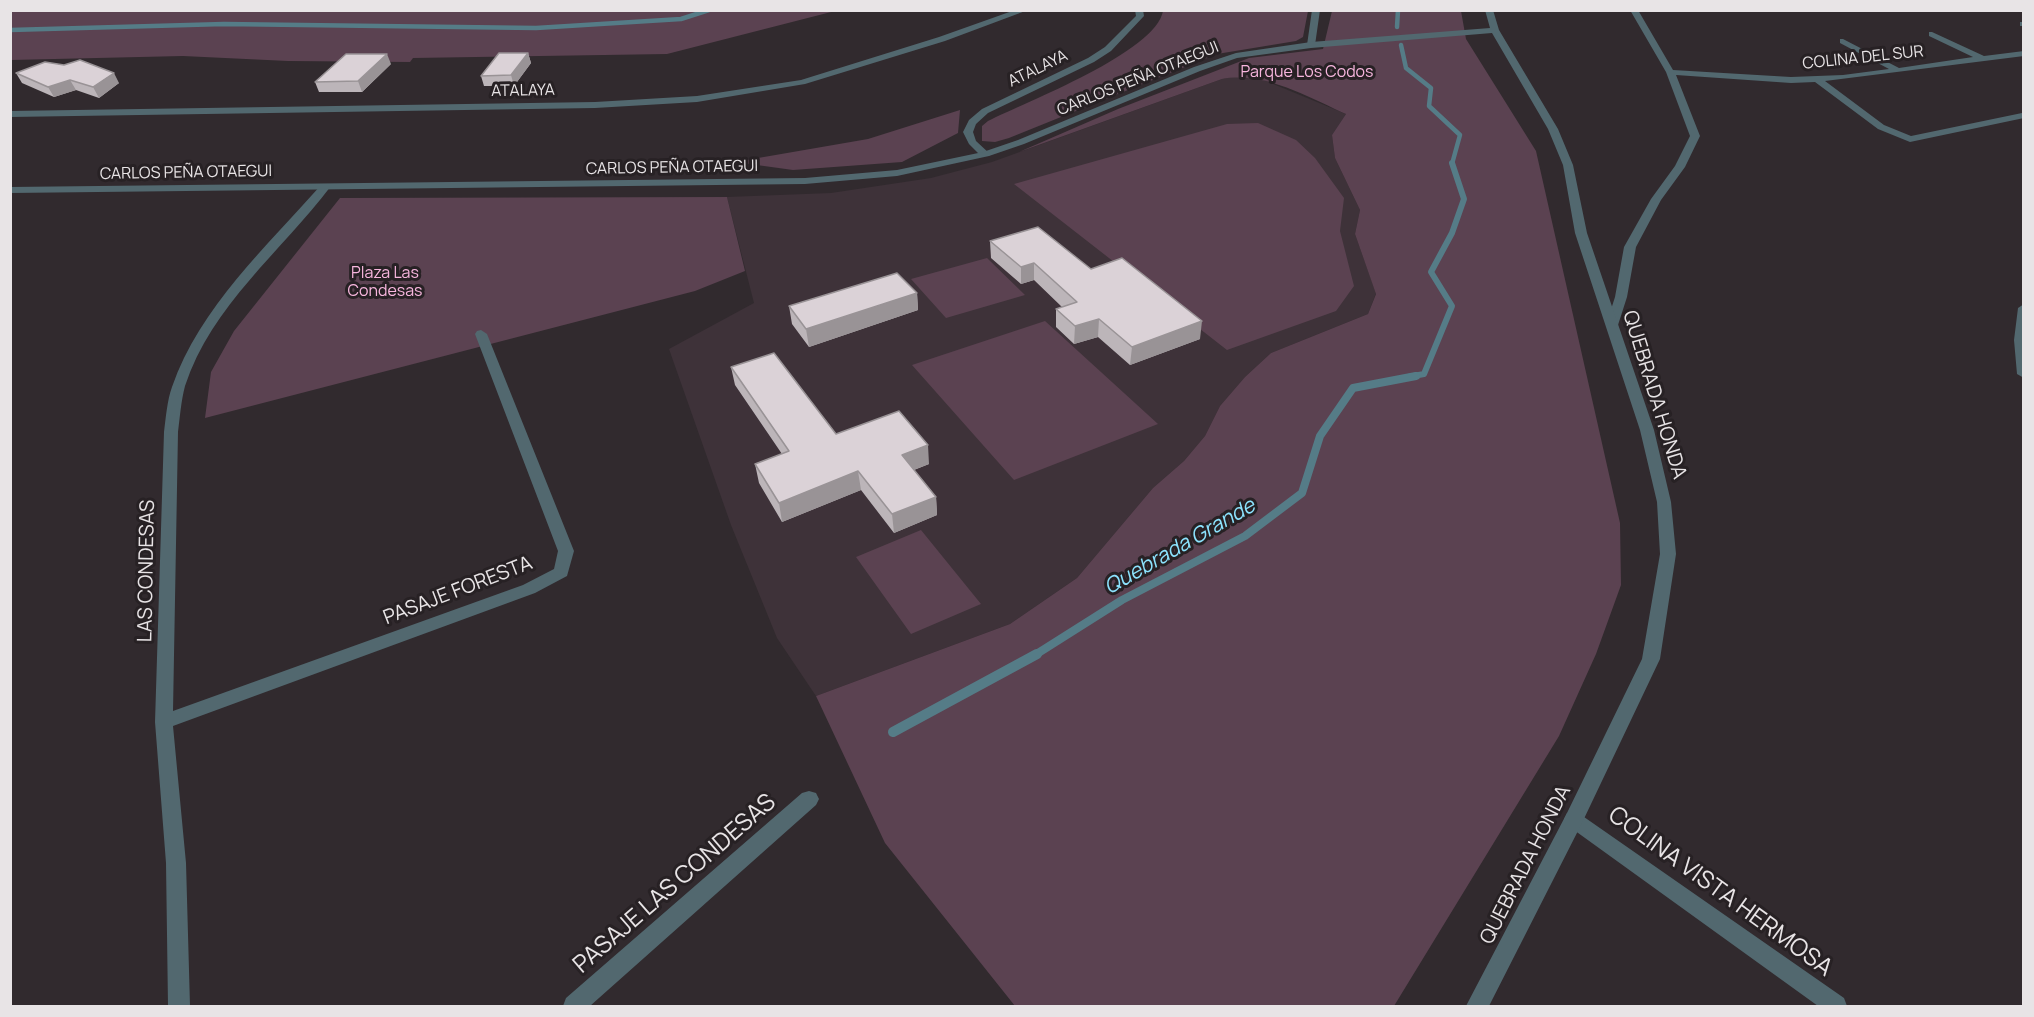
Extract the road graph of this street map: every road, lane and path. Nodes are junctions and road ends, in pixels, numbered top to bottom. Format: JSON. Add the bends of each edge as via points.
{"nodes":[{"id":1,"x":1024,"y":10,"type":"edge"},
{"id":2,"x":1139,"y":10,"type":"edge"},
{"id":3,"x":1316,"y":10,"type":"edge"},
{"id":4,"x":1489,"y":10,"type":"edge"},
{"id":5,"x":1634,"y":10,"type":"edge"},
{"id":6,"x":1496,"y":30,"type":"junction"},
{"id":7,"x":1932,"y":34,"type":"dead end"},
{"id":8,"x":1843,"y":41,"type":"dead end"},
{"id":9,"x":1311,"y":45,"type":"junction"},
{"id":10,"x":2024,"y":53,"type":"edge"},
{"id":11,"x":1981,"y":58,"type":"junction"},
{"id":12,"x":1899,"y":71,"type":"junction"},
{"id":13,"x":1670,"y":72,"type":"junction"},
{"id":14,"x":1818,"y":80,"type":"junction"},
{"id":15,"x":10,"y":114,"type":"edge"},
{"id":16,"x":2022,"y":116,"type":"edge"},
{"id":17,"x":985,"y":154,"type":"junction"},
{"id":18,"x":326,"y":186,"type":"junction"},
{"id":19,"x":10,"y":190,"type":"edge"},
{"id":20,"x":2024,"y":308,"type":"edge"},
{"id":21,"x":1612,"y":325,"type":"junction"},
{"id":22,"x":482,"y":334,"type":"dead end"},
{"id":23,"x":2024,"y":374,"type":"edge"},
{"id":24,"x":164,"y":722,"type":"junction"},
{"id":25,"x":809,"y":800,"type":"dead end"},
{"id":26,"x":1574,"y":819,"type":"junction"},
{"id":27,"x":179,"y":1006,"type":"edge"},
{"id":28,"x":574,"y":1006,"type":"edge"},
{"id":29,"x":1477,"y":1006,"type":"edge"},
{"id":30,"x":1836,"y":1006,"type":"edge"}],
"edges":[{"from":1,"to":15,"type":"street","name":"ATALAYA","via":[[811,80],[697,99],[583,105]]},
{"from":2,"to":17,"type":"street","name":"ATALAYA","via":[[1140,16],[1108,49],[972,121],[968,136]]},
{"from":3,"to":9,"type":"street"},
{"from":4,"to":6,"type":"street"},
{"from":5,"to":13,"type":"street"},
{"from":6,"to":9,"type":"street","name":"CARLOS PEÑA OTAEGUI"},
{"from":6,"to":21,"type":"street","name":"QUEBRADA HONDA","via":[[1553,129],[1568,165],[1581,233]]},
{"from":7,"to":11,"type":"street"},
{"from":8,"to":12,"type":"street"},
{"from":9,"to":17,"type":"street","name":"CARLOS PEÑA OTAEGUI","via":[[1236,56],[1206,66]]},
{"from":10,"to":11,"type":"street","name":"COLINA DEL SUR"},
{"from":11,"to":12,"type":"street","name":"COLINA DEL SUR"},
{"from":12,"to":14,"type":"street","name":"COLINA DEL SUR"},
{"from":13,"to":14,"type":"street","name":"COLINA DEL SUR"},
{"from":13,"to":21,"type":"street","via":[[1695,136],[1630,247]]},
{"from":14,"to":16,"type":"street","via":[[1881,127],[1910,139]]},
{"from":17,"to":18,"type":"street","name":"CARLOS PEÑA OTAEGUI","via":[[926,169],[836,180]]},
{"from":18,"to":19,"type":"street","name":"CARLOS PEÑA OTAEGUI"},
{"from":18,"to":24,"type":"street","name":"LAS CONDESAS","via":[[211,325],[192,354],[178,387],[171,432]]},
{"from":20,"to":23,"type":"street","via":[[2020,340]]},
{"from":21,"to":26,"type":"street","name":"QUEBRADA HONDA","via":[[1652,450],[1664,502],[1668,554],[1651,659]]},
{"from":22,"to":24,"type":"street","name":"PASAJE FORESTA","via":[[566,551],[561,572],[529,589]]},
{"from":24,"to":27,"type":"street","name":"LAS CONDESAS","via":[[176,863]]},
{"from":25,"to":28,"type":"street","name":"PASAJE LAS CONDESAS"},
{"from":26,"to":29,"type":"street","name":"QUEBRADA HONDA"},
{"from":26,"to":30,"type":"street","name":"COLINA VISTA HERMOSA"}]}
